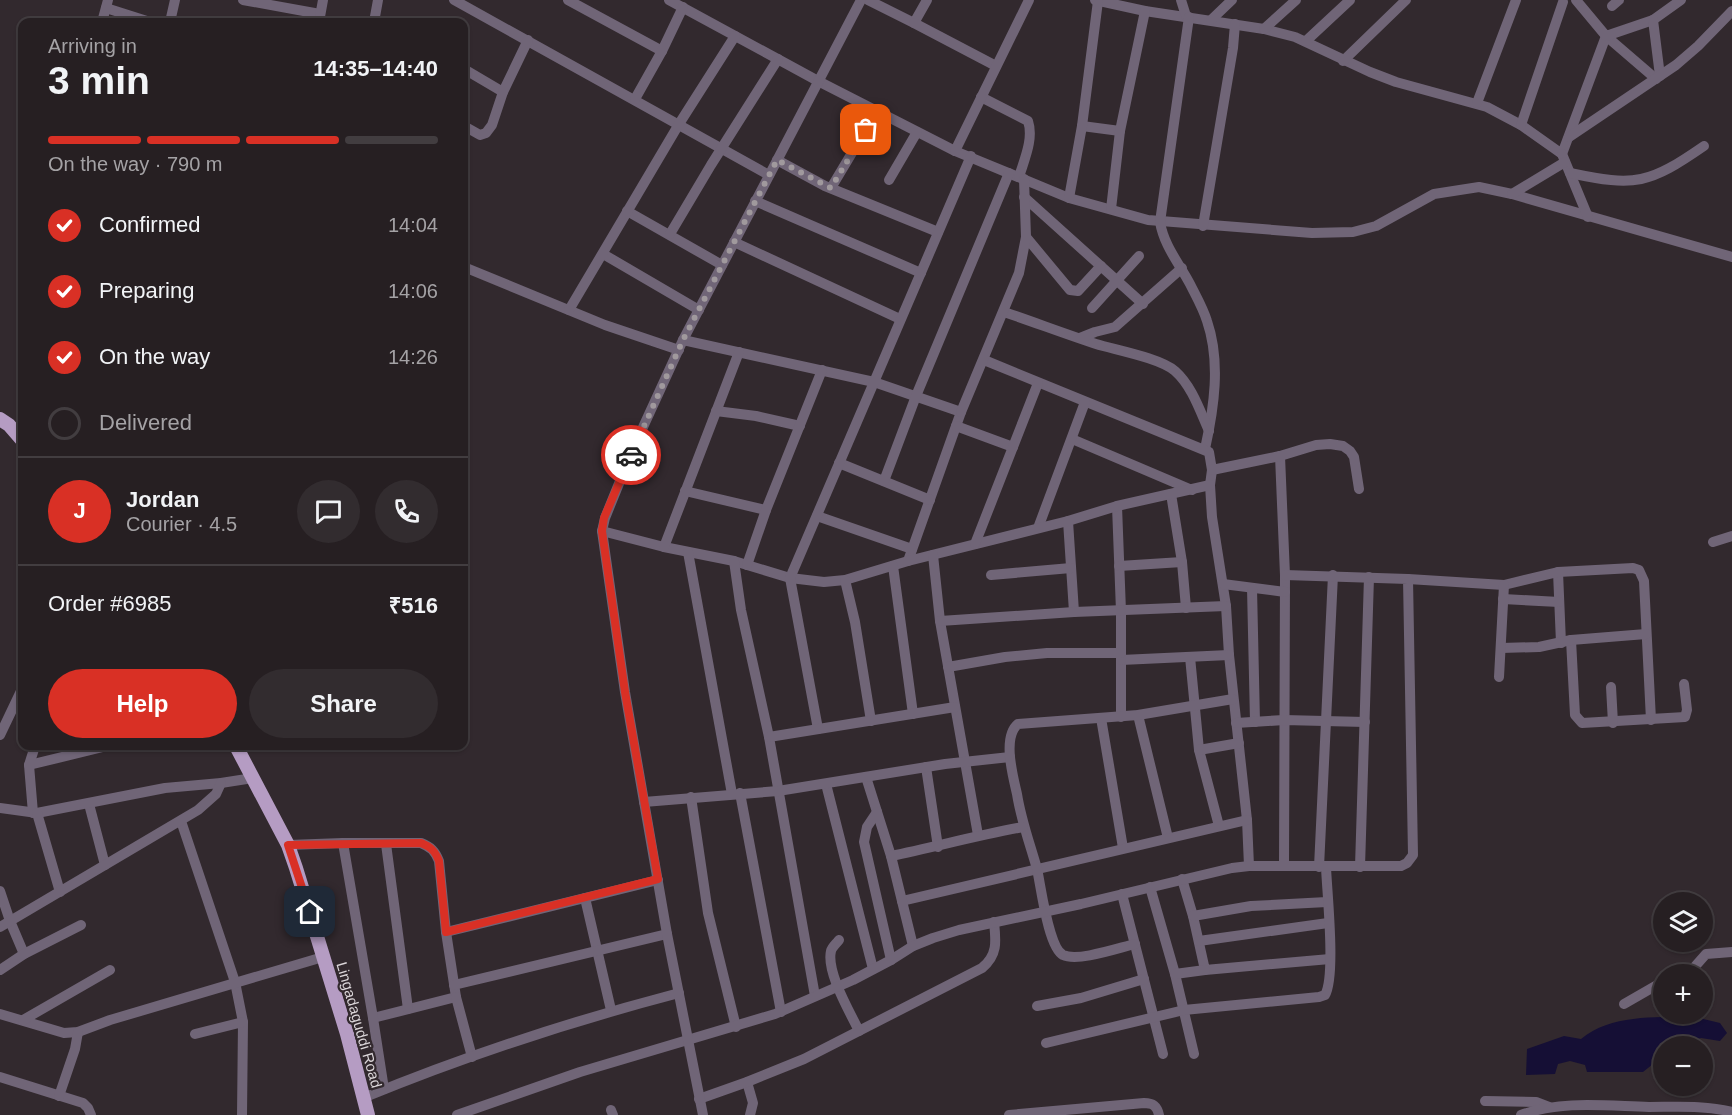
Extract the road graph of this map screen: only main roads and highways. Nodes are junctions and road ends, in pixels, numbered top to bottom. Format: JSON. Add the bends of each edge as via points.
{"nodes":[{"id":1,"x":0,"y":418,"type":"edge"},
{"id":2,"x":18,"y":435,"type":"edge"},
{"id":3,"x":238,"y":750,"type":"edge"},
{"id":4,"x":368,"y":1115,"type":"edge"}],
"edges":[{"from":1,"to":2,"type":"main road"},
{"from":3,"to":4,"type":"main road","name":"Lingadaguddi Road","via":[[288,845]]}]}
